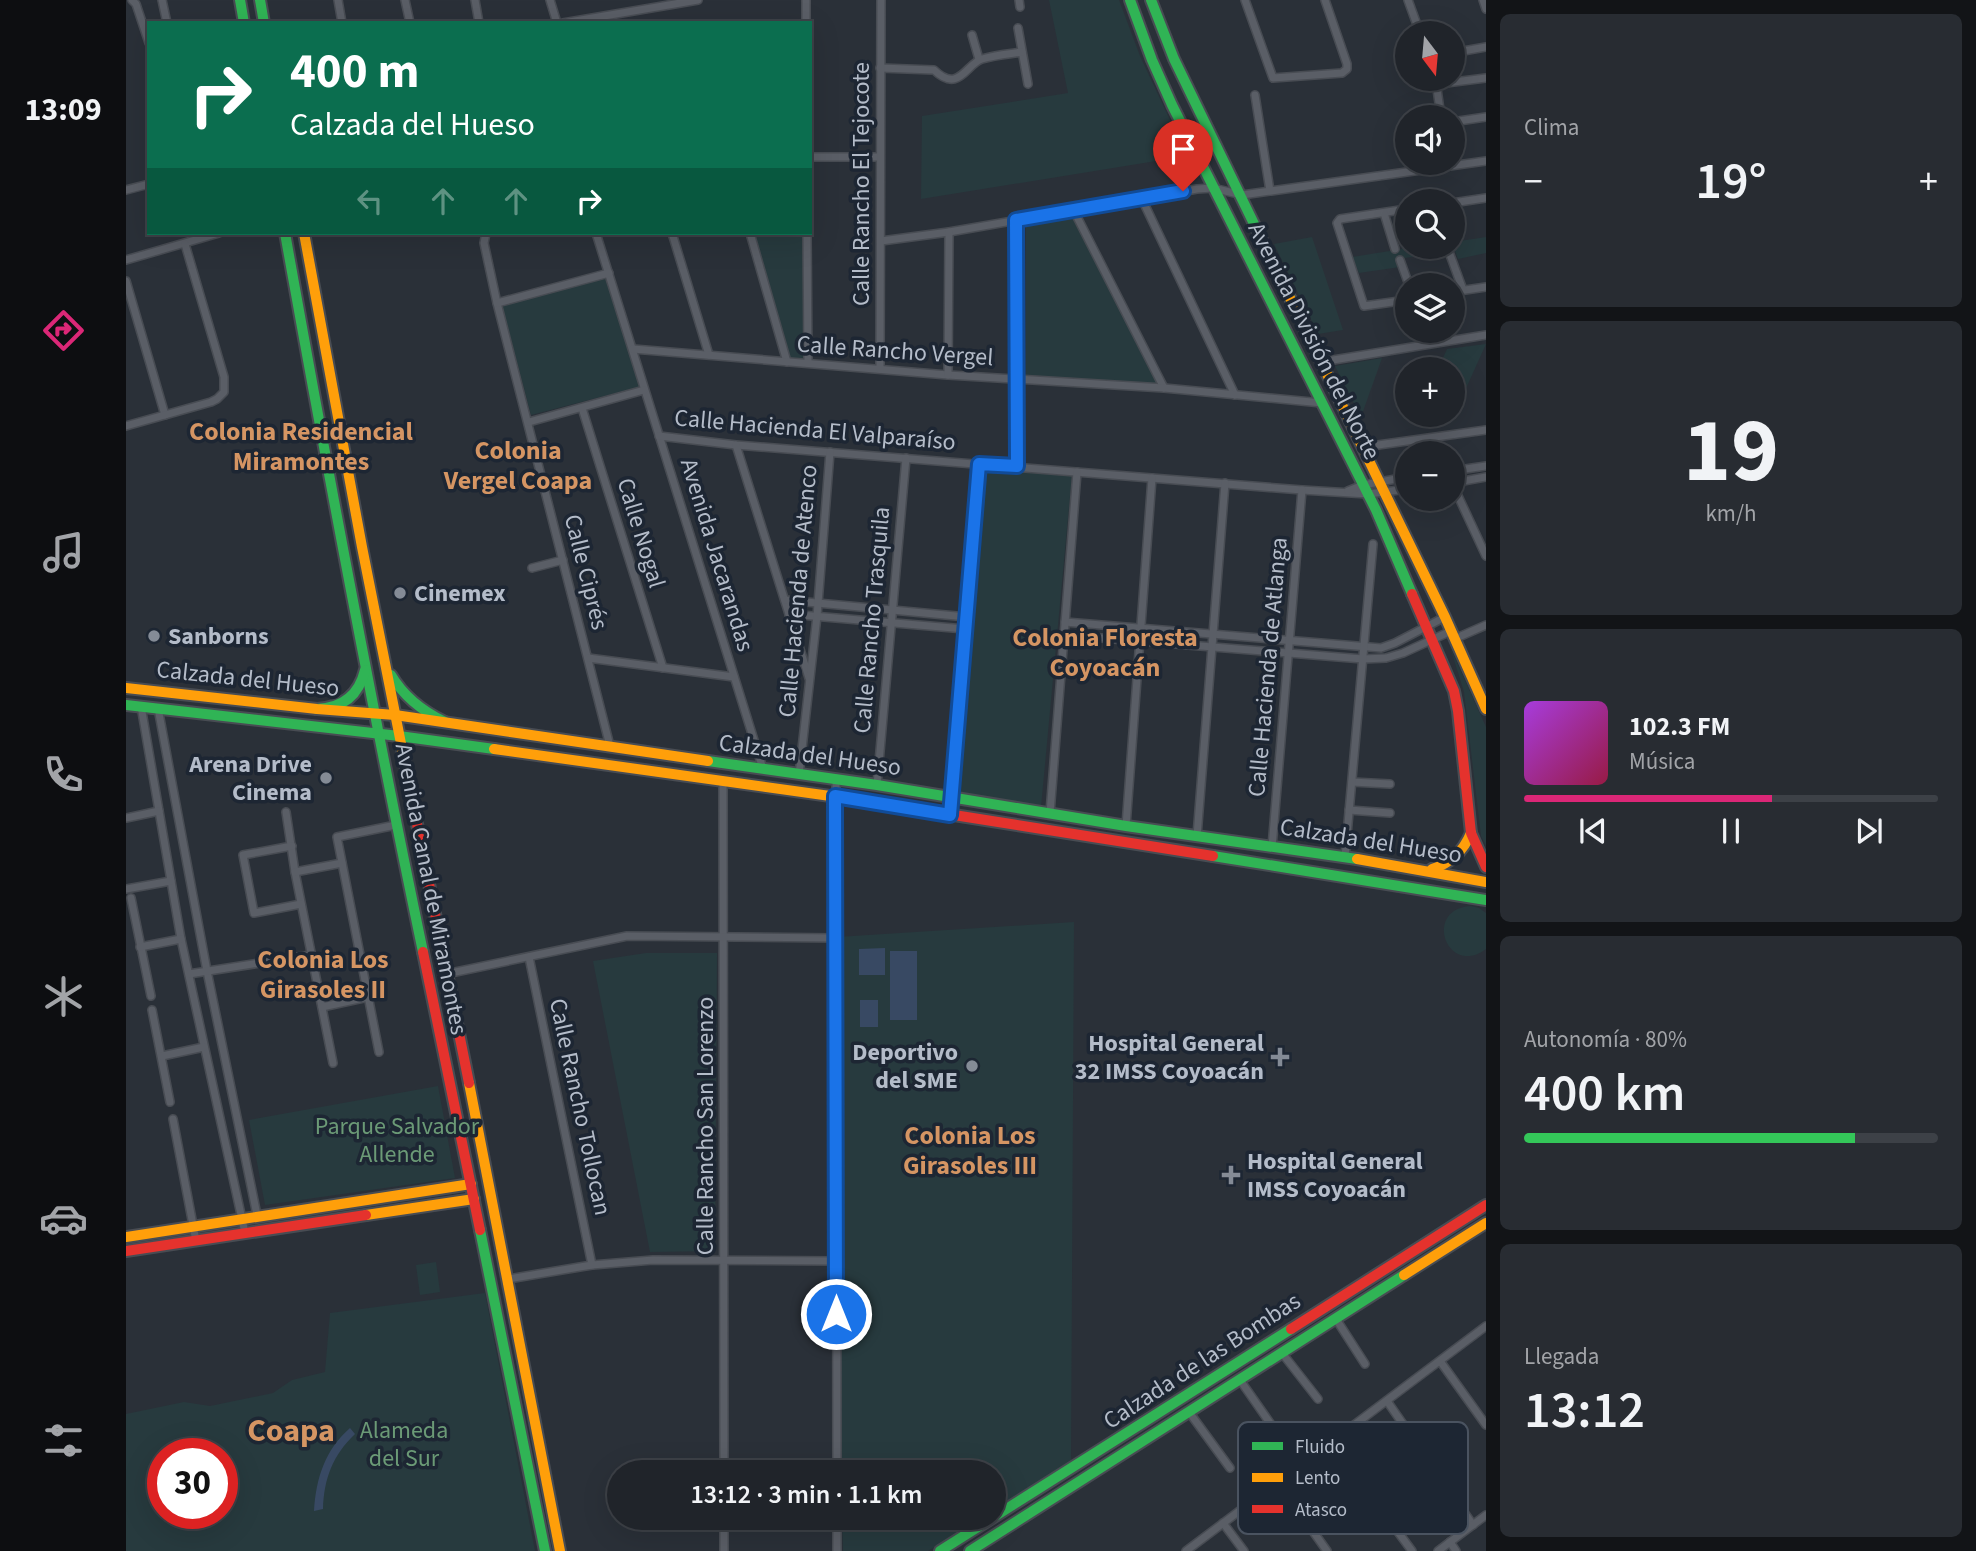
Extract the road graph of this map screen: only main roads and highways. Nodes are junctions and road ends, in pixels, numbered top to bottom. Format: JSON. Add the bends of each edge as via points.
{"nodes":[{"id":1,"x":240,"y":0,"type":"edge"},
{"id":2,"x":260,"y":0,"type":"edge"},
{"id":3,"x":1151,"y":2,"type":"edge"},
{"id":4,"x":1132,"y":6,"type":"edge"},
{"id":5,"x":244,"y":21,"type":"edge"},
{"id":6,"x":264,"y":21,"type":"edge"},
{"id":7,"x":1158,"y":22,"type":"junction"},
{"id":8,"x":1140,"y":28,"type":"junction"},
{"id":9,"x":285,"y":235,"type":"edge"},
{"id":10,"x":304,"y":235,"type":"edge"},
{"id":11,"x":383,"y":651,"type":"junction"},
{"id":12,"x":365,"y":663,"type":"junction"},
{"id":13,"x":126,"y":688,"type":"edge"},
{"id":14,"x":126,"y":705,"type":"edge"},
{"id":15,"x":317,"y":709,"type":"junction"},
{"id":16,"x":1486,"y":709,"type":"edge"},
{"id":17,"x":375,"y":713,"type":"junction"},
{"id":18,"x":395,"y":715,"type":"junction"},
{"id":19,"x":444,"y":722,"type":"junction"},
{"id":20,"x":379,"y":734,"type":"junction"},
{"id":21,"x":399,"y":736,"type":"junction"},
{"id":22,"x":1471,"y":833,"type":"junction"},
{"id":23,"x":1486,"y":867,"type":"edge"},
{"id":24,"x":1426,"y":870,"type":"junction"},
{"id":25,"x":1486,"y":882,"type":"edge"},
{"id":26,"x":1486,"y":900,"type":"edge"},
{"id":27,"x":471,"y":1184,"type":"junction"},
{"id":28,"x":474,"y":1199,"type":"junction"},
{"id":29,"x":1486,"y":1205,"type":"edge"},
{"id":30,"x":1486,"y":1223,"type":"edge"},
{"id":31,"x":126,"y":1237,"type":"edge"},
{"id":32,"x":126,"y":1251,"type":"edge"},
{"id":33,"x":545,"y":1551,"type":"edge"},
{"id":34,"x":560,"y":1551,"type":"edge"},
{"id":35,"x":940,"y":1551,"type":"edge"},
{"id":36,"x":970,"y":1551,"type":"edge"}],
"edges":[{"from":1,"to":5,"type":"main road"},
{"from":2,"to":6,"type":"main road"},
{"from":3,"to":4,"type":"main road","via":[[1146,12]]},
{"from":3,"to":7,"type":"main road","name":"Avenida División del Norte"},
{"from":4,"to":8,"type":"main road","name":"Avenida División del Norte"},
{"from":7,"to":8,"type":"main road","via":[[1147,19]]},
{"from":7,"to":16,"type":"main road","name":"Avenida División del Norte","via":[[1456,633]]},
{"from":8,"to":22,"type":"main road","name":"Avenida División del Norte","via":[[1172,105],[1366,490],[1433,639],[1458,711]]},
{"from":9,"to":12,"type":"main road","name":"Avenida Canal de Miramontes"},
{"from":10,"to":11,"type":"main road","name":"Avenida Canal de Miramontes"},
{"from":11,"to":18,"type":"main road","name":"Avenida Canal de Miramontes"},
{"from":11,"to":19,"type":"main road","via":[[389,671],[406,696]]},
{"from":12,"to":15,"type":"main road","via":[[362,682],[350,699]]},
{"from":12,"to":17,"type":"main road","name":"Avenida Canal de Miramontes"},
{"from":13,"to":15,"type":"main road","name":"Calzada del Hueso"},
{"from":14,"to":20,"type":"main road","name":"Calzada del Hueso"},
{"from":15,"to":17,"type":"main road","name":"Calzada del Hueso"},
{"from":17,"to":18,"type":"main road","name":"Calzada del Hueso"},
{"from":17,"to":20,"type":"main road","name":"Avenida Canal de Miramontes"},
{"from":18,"to":19,"type":"main road","name":"Calzada del Hueso"},
{"from":18,"to":21,"type":"main road","name":"Avenida Canal de Miramontes"},
{"from":19,"to":24,"type":"main road","name":"Calzada del Hueso"},
{"from":20,"to":21,"type":"main road","name":"Calzada del Hueso"},
{"from":20,"to":27,"type":"main road","name":"Avenida Canal de Miramontes"},
{"from":21,"to":26,"type":"main road","name":"Calzada del Hueso","via":[[835,796]]},
{"from":21,"to":34,"type":"main road","name":"Avenida Canal de Miramontes"},
{"from":22,"to":23,"type":"main road","name":"Avenida División del Norte"},
{"from":22,"to":24,"type":"main road","via":[[1456,857]]},
{"from":24,"to":25,"type":"main road","name":"Calzada del Hueso"},
{"from":27,"to":28,"type":"main road","name":"Avenida Canal de Miramontes"},
{"from":27,"to":31,"type":"main road"},
{"from":28,"to":32,"type":"main road"},
{"from":28,"to":33,"type":"main road","name":"Avenida Canal de Miramontes"},
{"from":29,"to":35,"type":"main road","name":"Calzada de las Bombas"},
{"from":30,"to":36,"type":"main road","name":"Calzada de las Bombas"}]}
